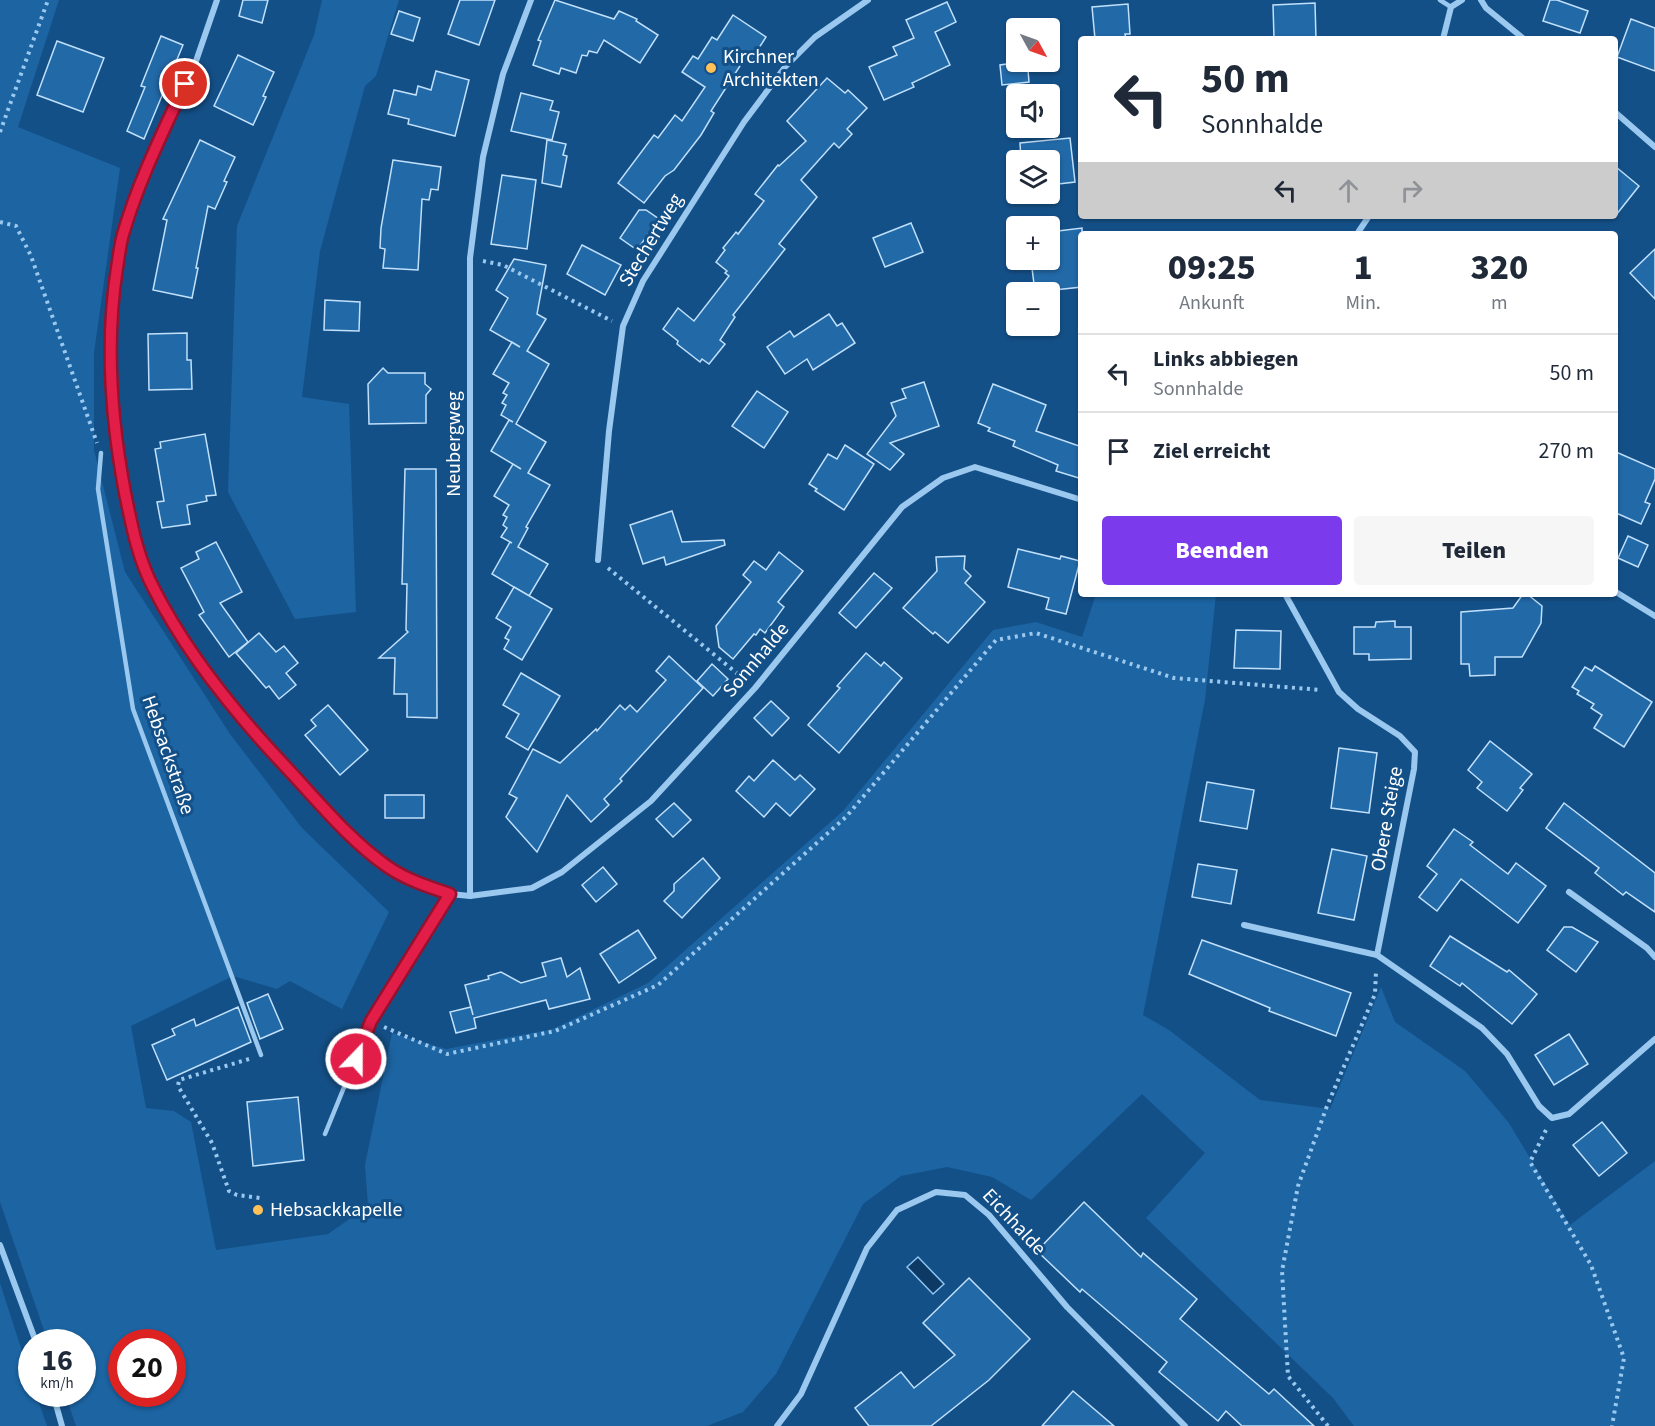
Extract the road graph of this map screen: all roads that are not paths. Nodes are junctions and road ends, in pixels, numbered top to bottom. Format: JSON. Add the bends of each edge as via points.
{"nodes":[{"id":1,"x":217,"y":0,"type":"edge"},
{"id":2,"x":531,"y":0,"type":"edge"},
{"id":3,"x":868,"y":0,"type":"edge"},
{"id":4,"x":1440,"y":0,"type":"edge"},
{"id":5,"x":1462,"y":0,"type":"edge"},
{"id":6,"x":1481,"y":0,"type":"edge"},
{"id":7,"x":1451,"y":7,"type":"junction"},
{"id":8,"x":1444,"y":36,"type":"edge"},
{"id":9,"x":1520,"y":36,"type":"edge"},
{"id":10,"x":1618,"y":115,"type":"edge"},
{"id":11,"x":1655,"y":147,"type":"edge"},
{"id":12,"x":101,"y":453,"type":"road end"},
{"id":13,"x":1078,"y":499,"type":"edge"},
{"id":14,"x":598,"y":560,"type":"road end"},
{"id":15,"x":1618,"y":593,"type":"edge"},
{"id":16,"x":1287,"y":597,"type":"edge"},
{"id":17,"x":1655,"y":616,"type":"edge"},
{"id":18,"x":1569,"y":892,"type":"dead end"},
{"id":19,"x":450,"y":894,"type":"junction"},
{"id":20,"x":471,"y":896,"type":"junction"},
{"id":21,"x":1244,"y":925,"type":"dead end"},
{"id":22,"x":1377,"y":955,"type":"junction"},
{"id":23,"x":1655,"y":957,"type":"edge"},
{"id":24,"x":1655,"y":1039,"type":"edge"},
{"id":25,"x":261,"y":1056,"type":"dead end"},
{"id":26,"x":325,"y":1134,"type":"dead end"},
{"id":27,"x":0,"y":1245,"type":"edge"},
{"id":28,"x":31,"y":1329,"type":"edge"},
{"id":29,"x":57,"y":1407,"type":"edge"},
{"id":30,"x":62,"y":1426,"type":"edge"},
{"id":31,"x":777,"y":1426,"type":"edge"},
{"id":32,"x":1185,"y":1426,"type":"edge"}],
"edges":[{"from":1,"to":19,"type":"street","name":"Sonnhalde","via":[[195,64],[147,167],[123,232],[112,302],[110,343],[117,449],[138,555],[175,629],[264,743],[360,845],[390,868]]},
{"from":2,"to":20,"type":"street","name":"Neubergweg","via":[[503,74],[483,157],[471,258]]},
{"from":3,"to":14,"type":"street","name":"Stechertweg","via":[[815,37],[785,67],[643,281],[622,326]]},
{"from":4,"to":7,"type":"lane"},
{"from":5,"to":7,"type":"street"},
{"from":6,"to":9,"type":"street"},
{"from":7,"to":8,"type":"street"},
{"from":10,"to":11,"type":"street"},
{"from":12,"to":25,"type":"lane","name":"Hebsackstraße","via":[[98,489],[133,709]]},
{"from":13,"to":20,"type":"street","name":"Sonnhalde","via":[[975,467],[943,478],[902,507],[755,688],[651,801],[562,872],[532,888]]},
{"from":15,"to":17,"type":"street"},
{"from":16,"to":22,"type":"street","name":"Obere Steige","via":[[1339,692],[1400,736],[1415,752]]},
{"from":18,"to":23,"type":"street"},
{"from":19,"to":20,"type":"street","name":"Sonnhalde"},
{"from":19,"to":26,"type":"lane","via":[[371,1021]]},
{"from":21,"to":22,"type":"street"},
{"from":22,"to":24,"type":"street","via":[[1482,1028],[1507,1054],[1539,1106],[1552,1118],[1569,1114]]},
{"from":27,"to":28,"type":"street"},
{"from":29,"to":30,"type":"street"},
{"from":31,"to":32,"type":"street","name":"Eichhalde","via":[[801,1394],[867,1248],[897,1210],[936,1192],[965,1195],[989,1215],[1067,1307]]}]}
